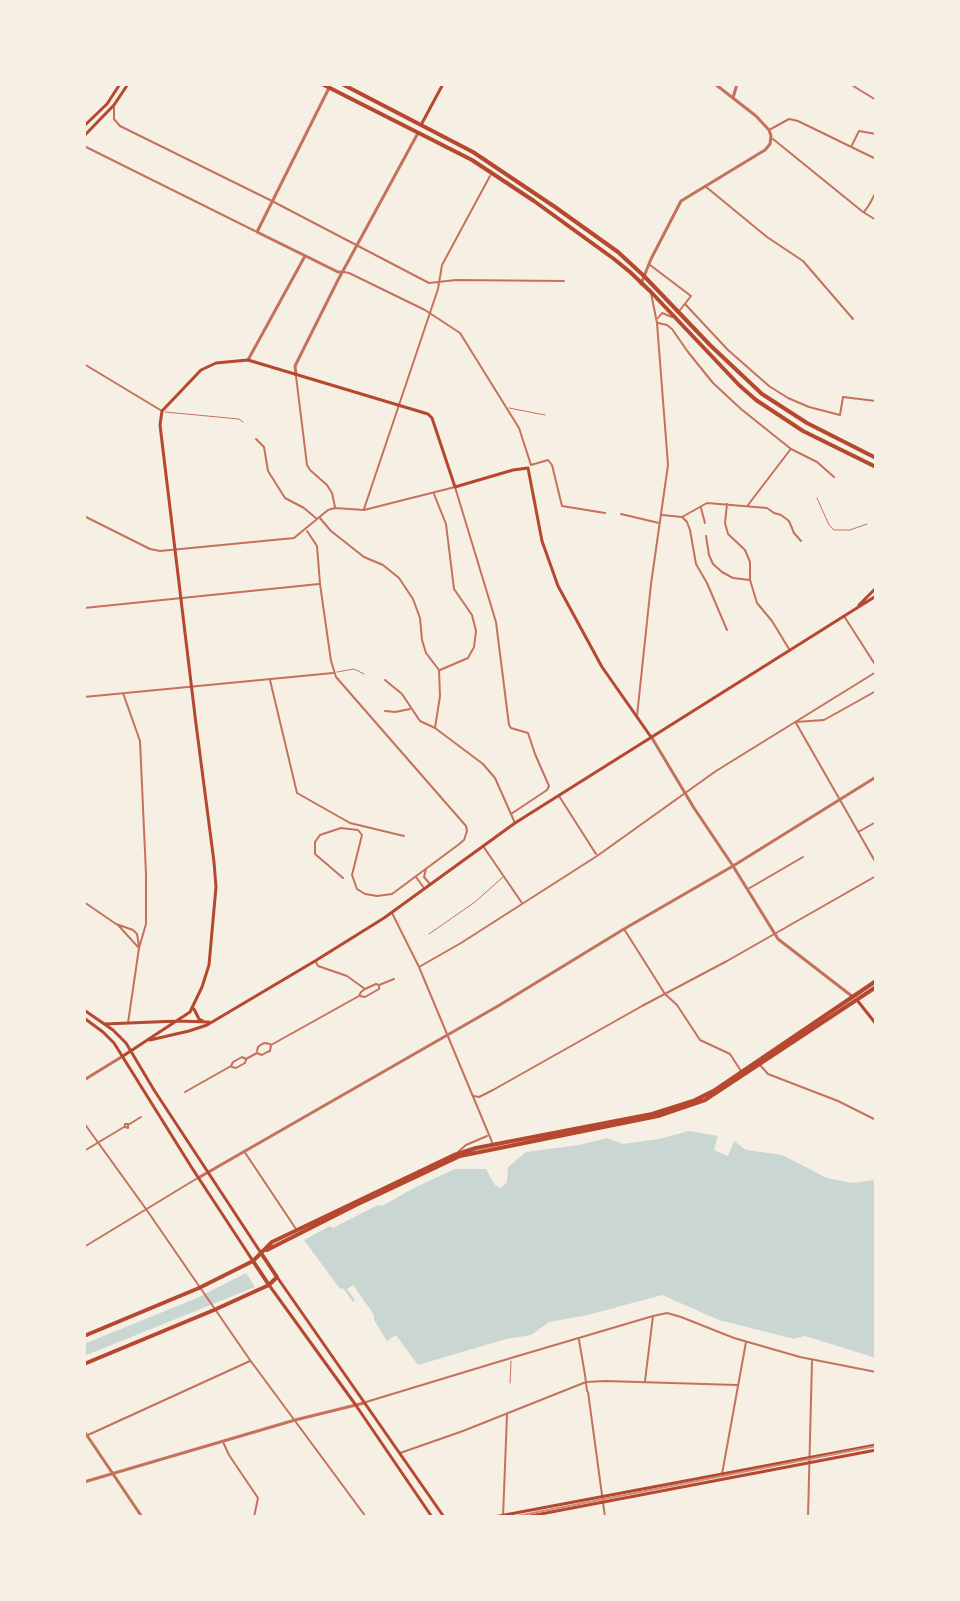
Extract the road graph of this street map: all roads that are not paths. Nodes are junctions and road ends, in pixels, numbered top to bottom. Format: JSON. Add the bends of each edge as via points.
{"nodes":[{"id":1,"x":120,"y":84,"type":"edge"},
{"id":2,"x":128,"y":84,"type":"edge"},
{"id":3,"x":322,"y":84,"type":"edge"},
{"id":4,"x":342,"y":84,"type":"edge"},
{"id":5,"x":443,"y":84,"type":"edge"},
{"id":6,"x":715,"y":84,"type":"edge"},
{"id":7,"x":737,"y":84,"type":"edge"},
{"id":8,"x":850,"y":84,"type":"edge"},
{"id":9,"x":329,"y":88,"type":"junction"},
{"id":10,"x":733,"y":98,"type":"junction"},
{"id":11,"x":876,"y":100,"type":"edge"},
{"id":12,"x":114,"y":105,"type":"junction"},
{"id":13,"x":421,"y":125,"type":"junction"},
{"id":14,"x":84,"y":126,"type":"edge"},
{"id":15,"x":769,"y":130,"type":"junction"},
{"id":16,"x":418,"y":132,"type":"junction"},
{"id":17,"x":876,"y":134,"type":"edge"},
{"id":18,"x":84,"y":136,"type":"edge"},
{"id":19,"x":772,"y":138,"type":"junction"},
{"id":20,"x":84,"y":146,"type":"edge"},
{"id":21,"x":851,"y":146,"type":"junction"},
{"id":22,"x":876,"y":159,"type":"edge"},
{"id":23,"x":492,"y":173,"type":"junction"},
{"id":24,"x":704,"y":186,"type":"junction"},
{"id":25,"x":876,"y":192,"type":"edge"},
{"id":26,"x":272,"y":201,"type":"junction"},
{"id":27,"x":863,"y":212,"type":"junction"},
{"id":28,"x":876,"y":220,"type":"edge"},
{"id":29,"x":257,"y":232,"type":"junction"},
{"id":30,"x":357,"y":244,"type":"junction"},
{"id":31,"x":305,"y":256,"type":"junction"},
{"id":32,"x":649,"y":264,"type":"junction"},
{"id":33,"x":342,"y":272,"type":"junction"},
{"id":34,"x":644,"y":276,"type":"junction"},
{"id":35,"x":564,"y":281,"type":"dead end"},
{"id":36,"x":439,"y":283,"type":"junction"},
{"id":37,"x":641,"y":284,"type":"junction"},
{"id":38,"x":651,"y":292,"type":"junction"},
{"id":39,"x":685,"y":304,"type":"junction"},
{"id":40,"x":679,"y":311,"type":"junction"},
{"id":41,"x":430,"y":313,"type":"junction"},
{"id":42,"x":676,"y":319,"type":"junction"},
{"id":43,"x":853,"y":319,"type":"dead end"},
{"id":44,"x":657,"y":323,"type":"junction"},
{"id":45,"x":248,"y":360,"type":"junction"},
{"id":46,"x":84,"y":364,"type":"edge"},
{"id":47,"x":296,"y":375,"type":"junction"},
{"id":48,"x":876,"y":401,"type":"edge"},
{"id":49,"x":399,"y":405,"type":"junction"},
{"id":50,"x":506,"y":407,"type":"junction"},
{"id":51,"x":162,"y":411,"type":"junction"},
{"id":52,"x":545,"y":415,"type":"dead end"},
{"id":53,"x":243,"y":422,"type":"dead end"},
{"id":54,"x":256,"y":439,"type":"dead end"},
{"id":55,"x":791,"y":449,"type":"junction"},
{"id":56,"x":876,"y":458,"type":"edge"},
{"id":57,"x":529,"y":466,"type":"junction"},
{"id":58,"x":876,"y":467,"type":"edge"},
{"id":59,"x":834,"y":477,"type":"dead end"},
{"id":60,"x":455,"y":487,"type":"junction"},
{"id":61,"x":434,"y":492,"type":"junction"},
{"id":62,"x":817,"y":498,"type":"dead end"},
{"id":63,"x":727,"y":504,"type":"junction"},
{"id":64,"x":748,"y":505,"type":"junction"},
{"id":65,"x":700,"y":507,"type":"junction"},
{"id":66,"x":335,"y":508,"type":"junction"},
{"id":67,"x":364,"y":510,"type":"junction"},
{"id":68,"x":605,"y":513,"type":"dead end"},
{"id":69,"x":621,"y":514,"type":"dead end"},
{"id":70,"x":661,"y":515,"type":"junction"},
{"id":71,"x":84,"y":516,"type":"edge"},
{"id":72,"x":682,"y":517,"type":"junction"},
{"id":73,"x":318,"y":518,"type":"junction"},
{"id":74,"x":660,"y":523,"type":"junction"},
{"id":75,"x":705,"y":523,"type":"dead end"},
{"id":76,"x":867,"y":524,"type":"dead end"},
{"id":77,"x":306,"y":530,"type":"junction"},
{"id":78,"x":706,"y":536,"type":"dead end"},
{"id":79,"x":801,"y":541,"type":"dead end"},
{"id":80,"x":175,"y":549,"type":"junction"},
{"id":81,"x":750,"y":580,"type":"junction"},
{"id":82,"x":320,"y":584,"type":"junction"},
{"id":83,"x":876,"y":588,"type":"edge"},
{"id":84,"x":876,"y":596,"type":"edge"},
{"id":85,"x":181,"y":598,"type":"junction"},
{"id":86,"x":84,"y":608,"type":"edge"},
{"id":87,"x":853,"y":611,"type":"junction"},
{"id":88,"x":844,"y":616,"type":"junction"},
{"id":89,"x":727,"y":630,"type":"dead end"},
{"id":90,"x":790,"y":650,"type":"junction"},
{"id":91,"x":876,"y":666,"type":"edge"},
{"id":92,"x":439,"y":670,"type":"junction"},
{"id":93,"x":876,"y":672,"type":"edge"},
{"id":94,"x":335,"y":673,"type":"junction"},
{"id":95,"x":364,"y":674,"type":"dead end"},
{"id":96,"x":270,"y":679,"type":"junction"},
{"id":97,"x":385,"y":680,"type":"dead end"},
{"id":98,"x":192,"y":685,"type":"junction"},
{"id":99,"x":876,"y":691,"type":"edge"},
{"id":100,"x":123,"y":693,"type":"junction"},
{"id":101,"x":84,"y":697,"type":"edge"},
{"id":102,"x":411,"y":708,"type":"junction"},
{"id":103,"x":385,"y":711,"type":"dead end"},
{"id":104,"x":637,"y":717,"type":"junction"},
{"id":105,"x":795,"y":722,"type":"junction"},
{"id":106,"x":435,"y":728,"type":"junction"},
{"id":107,"x":651,"y":737,"type":"junction"},
{"id":108,"x":876,"y":777,"type":"edge"},
{"id":109,"x":685,"y":792,"type":"junction"},
{"id":110,"x":559,"y":796,"type":"junction"},
{"id":111,"x":840,"y":800,"type":"junction"},
{"id":112,"x":511,"y":814,"type":"junction"},
{"id":113,"x":876,"y":822,"type":"edge"},
{"id":114,"x":515,"y":823,"type":"junction"},
{"id":115,"x":859,"y":832,"type":"junction"},
{"id":116,"x":404,"y":836,"type":"dead end"},
{"id":117,"x":483,"y":846,"type":"junction"},
{"id":118,"x":597,"y":856,"type":"junction"},
{"id":119,"x":803,"y":857,"type":"dead end"},
{"id":120,"x":876,"y":863,"type":"edge"},
{"id":121,"x":733,"y":866,"type":"junction"},
{"id":122,"x":427,"y":868,"type":"junction"},
{"id":123,"x":415,"y":876,"type":"junction"},
{"id":124,"x":876,"y":876,"type":"edge"},
{"id":125,"x":504,"y":877,"type":"junction"},
{"id":126,"x":343,"y":878,"type":"dead end"},
{"id":127,"x":430,"y":885,"type":"junction"},
{"id":128,"x":425,"y":888,"type":"junction"},
{"id":129,"x":747,"y":889,"type":"junction"},
{"id":130,"x":84,"y":902,"type":"edge"},
{"id":131,"x":522,"y":904,"type":"junction"},
{"id":132,"x":392,"y":912,"type":"junction"},
{"id":133,"x":116,"y":924,"type":"junction"},
{"id":134,"x":624,"y":929,"type":"junction"},
{"id":135,"x":429,"y":934,"type":"dead end"},
{"id":136,"x":774,"y":934,"type":"junction"},
{"id":137,"x":139,"y":948,"type":"junction"},
{"id":138,"x":315,"y":961,"type":"junction"},
{"id":139,"x":419,"y":967,"type":"junction"},
{"id":140,"x":394,"y":979,"type":"dead end"},
{"id":141,"x":876,"y":981,"type":"edge"},
{"id":142,"x":379,"y":985,"type":"junction"},
{"id":143,"x":876,"y":987,"type":"edge"},
{"id":144,"x":365,"y":989,"type":"junction"},
{"id":145,"x":665,"y":994,"type":"junction"},
{"id":146,"x":359,"y":996,"type":"junction"},
{"id":147,"x":855,"y":998,"type":"junction"},
{"id":148,"x":194,"y":1008,"type":"junction"},
{"id":149,"x":84,"y":1010,"type":"edge"},
{"id":150,"x":84,"y":1018,"type":"edge"},
{"id":151,"x":178,"y":1021,"type":"junction"},
{"id":152,"x":210,"y":1022,"type":"junction"},
{"id":153,"x":128,"y":1023,"type":"junction"},
{"id":154,"x":105,"y":1024,"type":"junction"},
{"id":155,"x":876,"y":1024,"type":"edge"},
{"id":156,"x":448,"y":1036,"type":"junction"},
{"id":157,"x":146,"y":1041,"type":"junction"},
{"id":158,"x":271,"y":1045,"type":"junction"},
{"id":159,"x":131,"y":1051,"type":"junction"},
{"id":160,"x":257,"y":1053,"type":"junction"},
{"id":161,"x":123,"y":1056,"type":"junction"},
{"id":162,"x":246,"y":1059,"type":"junction"},
{"id":163,"x":760,"y":1065,"type":"junction"},
{"id":164,"x":231,"y":1066,"type":"junction"},
{"id":165,"x":742,"y":1072,"type":"junction"},
{"id":166,"x":84,"y":1080,"type":"edge"},
{"id":167,"x":185,"y":1092,"type":"dead end"},
{"id":168,"x":474,"y":1096,"type":"junction"},
{"id":169,"x":141,"y":1117,"type":"dead end"},
{"id":170,"x":876,"y":1120,"type":"edge"},
{"id":171,"x":84,"y":1123,"type":"edge"},
{"id":172,"x":489,"y":1135,"type":"junction"},
{"id":173,"x":98,"y":1143,"type":"junction"},
{"id":174,"x":493,"y":1145,"type":"junction"},
{"id":175,"x":84,"y":1151,"type":"edge"},
{"id":176,"x":244,"y":1151,"type":"junction"},
{"id":177,"x":454,"y":1155,"type":"junction"},
{"id":178,"x":208,"y":1172,"type":"junction"},
{"id":179,"x":198,"y":1178,"type":"junction"},
{"id":180,"x":146,"y":1209,"type":"junction"},
{"id":181,"x":297,"y":1230,"type":"junction"},
{"id":182,"x":84,"y":1247,"type":"edge"},
{"id":183,"x":261,"y":1253,"type":"junction"},
{"id":184,"x":253,"y":1261,"type":"junction"},
{"id":185,"x":277,"y":1277,"type":"junction"},
{"id":186,"x":269,"y":1285,"type":"junction"},
{"id":187,"x":201,"y":1291,"type":"junction"},
{"id":188,"x":213,"y":1308,"type":"junction"},
{"id":189,"x":653,"y":1316,"type":"junction"},
{"id":190,"x":84,"y":1336,"type":"edge"},
{"id":191,"x":579,"y":1339,"type":"junction"},
{"id":192,"x":746,"y":1341,"type":"junction"},
{"id":193,"x":511,"y":1358,"type":"junction"},
{"id":194,"x":250,"y":1360,"type":"junction"},
{"id":195,"x":812,"y":1360,"type":"junction"},
{"id":196,"x":84,"y":1364,"type":"edge"},
{"id":197,"x":876,"y":1372,"type":"edge"},
{"id":198,"x":586,"y":1382,"type":"junction"},
{"id":199,"x":645,"y":1382,"type":"junction"},
{"id":200,"x":510,"y":1383,"type":"dead end"},
{"id":201,"x":738,"y":1385,"type":"junction"},
{"id":202,"x":364,"y":1403,"type":"junction"},
{"id":203,"x":355,"y":1404,"type":"junction"},
{"id":204,"x":507,"y":1415,"type":"junction"},
{"id":205,"x":295,"y":1420,"type":"junction"},
{"id":206,"x":86,"y":1433,"type":"edge"},
{"id":207,"x":222,"y":1441,"type":"junction"},
{"id":208,"x":876,"y":1447,"type":"edge"},
{"id":209,"x":400,"y":1453,"type":"junction"},
{"id":210,"x":810,"y":1459,"type":"junction"},
{"id":211,"x":113,"y":1473,"type":"junction"},
{"id":212,"x":721,"y":1476,"type":"junction"},
{"id":213,"x":84,"y":1482,"type":"edge"},
{"id":214,"x":602,"y":1500,"type":"junction"},
{"id":215,"x":142,"y":1517,"type":"edge"},
{"id":216,"x":254,"y":1517,"type":"edge"},
{"id":217,"x":366,"y":1517,"type":"edge"},
{"id":218,"x":432,"y":1517,"type":"edge"},
{"id":219,"x":444,"y":1517,"type":"edge"},
{"id":220,"x":494,"y":1517,"type":"edge"},
{"id":221,"x":503,"y":1517,"type":"edge"},
{"id":222,"x":525,"y":1517,"type":"edge"},
{"id":223,"x":605,"y":1517,"type":"edge"},
{"id":224,"x":808,"y":1517,"type":"edge"}],
"edges":[{"from":1,"to":14,"type":"main road"},
{"from":2,"to":12,"type":"main road"},
{"from":3,"to":9,"type":"main road"},
{"from":4,"to":13,"type":"main road"},
{"from":5,"to":13,"type":"main road"},
{"from":6,"to":10,"type":"street"},
{"from":7,"to":10,"type":"street"},
{"from":8,"to":11,"type":"street"},
{"from":9,"to":16,"type":"main road"},
{"from":9,"to":26,"type":"street"},
{"from":10,"to":15,"type":"street"},
{"from":12,"to":18,"type":"main road"},
{"from":12,"to":26,"type":"street","via":[[120,126]]},
{"from":13,"to":16,"type":"main road"},
{"from":13,"to":34,"type":"main road","via":[[495,166]]},
{"from":15,"to":19,"type":"street"},
{"from":15,"to":21,"type":"street","via":[[789,119]]},
{"from":16,"to":23,"type":"main road"},
{"from":16,"to":30,"type":"street"},
{"from":17,"to":21,"type":"street","via":[[859,131]]},
{"from":19,"to":24,"type":"street","via":[[765,150]]},
{"from":19,"to":27,"type":"street"},
{"from":20,"to":29,"type":"street"},
{"from":21,"to":22,"type":"street"},
{"from":23,"to":36,"type":"street","via":[[445,259]]},
{"from":23,"to":37,"type":"main road"},
{"from":24,"to":32,"type":"street","via":[[681,201]]},
{"from":24,"to":43,"type":"street","via":[[803,261]]},
{"from":25,"to":27,"type":"street"},
{"from":26,"to":29,"type":"street"},
{"from":26,"to":30,"type":"street"},
{"from":27,"to":28,"type":"street"},
{"from":29,"to":31,"type":"street"},
{"from":30,"to":33,"type":"street"},
{"from":30,"to":36,"type":"street","via":[[429,283]]},
{"from":31,"to":33,"type":"street"},
{"from":31,"to":45,"type":"street"},
{"from":32,"to":34,"type":"street"},
{"from":32,"to":39,"type":"street","via":[[691,296]]},
{"from":33,"to":41,"type":"street"},
{"from":33,"to":47,"type":"street","via":[[295,366]]},
{"from":34,"to":37,"type":"street"},
{"from":34,"to":40,"type":"main road"},
{"from":35,"to":36,"type":"street"},
{"from":36,"to":41,"type":"street"},
{"from":37,"to":38,"type":"main road"},
{"from":38,"to":42,"type":"main road"},
{"from":38,"to":44,"type":"street"},
{"from":39,"to":40,"type":"street"},
{"from":39,"to":48,"type":"street","via":[[728,350],[788,398],[840,415],[843,397]]},
{"from":40,"to":56,"type":"main road","via":[[762,394]]},
{"from":41,"to":49,"type":"street"},
{"from":41,"to":50,"type":"street","via":[[460,333]]},
{"from":42,"to":44,"type":"street","via":[[662,313]]},
{"from":42,"to":58,"type":"main road","via":[[756,400],[803,431]]},
{"from":44,"to":55,"type":"street","via":[[672,329],[723,393]]},
{"from":44,"to":70,"type":"street","via":[[668,460]]},
{"from":45,"to":47,"type":"main road"},
{"from":45,"to":51,"type":"main road","via":[[201,370]]},
{"from":46,"to":51,"type":"street"},
{"from":47,"to":49,"type":"main road"},
{"from":47,"to":66,"type":"street","via":[[307,465],[327,485]]},
{"from":49,"to":60,"type":"main road","via":[[432,418]]},
{"from":49,"to":67,"type":"street"},
{"from":50,"to":52,"type":"lane"},
{"from":50,"to":57,"type":"street","via":[[519,428]]},
{"from":51,"to":53,"type":"lane"},
{"from":51,"to":80,"type":"main road"},
{"from":54,"to":73,"type":"street","via":[[285,498]]},
{"from":55,"to":59,"type":"street"},
{"from":55,"to":64,"type":"street"},
{"from":57,"to":60,"type":"main road"},
{"from":57,"to":68,"type":"street","via":[[548,460],[562,506]]},
{"from":57,"to":104,"type":"main road","via":[[542,541],[558,586],[602,667]]},
{"from":60,"to":61,"type":"street"},
{"from":60,"to":112,"type":"street","via":[[496,622],[509,725],[528,733],[549,786]]},
{"from":61,"to":67,"type":"street"},
{"from":61,"to":92,"type":"street","via":[[446,524],[454,589],[476,631],[468,658]]},
{"from":62,"to":76,"type":"lane","via":[[834,530]]},
{"from":63,"to":64,"type":"street"},
{"from":63,"to":65,"type":"street"},
{"from":63,"to":81,"type":"street","via":[[728,534],[745,550]]},
{"from":64,"to":79,"type":"street","via":[[781,515]]},
{"from":65,"to":72,"type":"street"},
{"from":65,"to":75,"type":"street"},
{"from":66,"to":67,"type":"street"},
{"from":66,"to":73,"type":"street"},
{"from":69,"to":74,"type":"street"},
{"from":70,"to":72,"type":"street"},
{"from":70,"to":74,"type":"street"},
{"from":71,"to":80,"type":"street","via":[[150,549]]},
{"from":72,"to":89,"type":"street","via":[[696,564]]},
{"from":73,"to":77,"type":"street"},
{"from":73,"to":92,"type":"street","via":[[399,578],[420,618],[426,653]]},
{"from":74,"to":104,"type":"street"},
{"from":77,"to":80,"type":"street","via":[[294,538]]},
{"from":77,"to":82,"type":"street","via":[[317,546]]},
{"from":78,"to":81,"type":"street","via":[[713,564],[733,578]]},
{"from":80,"to":85,"type":"main road"},
{"from":81,"to":90,"type":"street","via":[[757,603]]},
{"from":82,"to":85,"type":"street"},
{"from":82,"to":94,"type":"street"},
{"from":83,"to":87,"type":"main road"},
{"from":84,"to":87,"type":"main road"},
{"from":85,"to":86,"type":"street"},
{"from":85,"to":98,"type":"main road"},
{"from":87,"to":88,"type":"main road"},
{"from":88,"to":90,"type":"main road"},
{"from":88,"to":91,"type":"street"},
{"from":90,"to":107,"type":"main road"},
{"from":92,"to":106,"type":"street"},
{"from":93,"to":105,"type":"street"},
{"from":94,"to":95,"type":"lane","via":[[354,669]]},
{"from":94,"to":96,"type":"street"},
{"from":94,"to":122,"type":"street","via":[[466,826],[464,840]]},
{"from":96,"to":98,"type":"street"},
{"from":96,"to":116,"type":"street","via":[[297,793],[350,823]]},
{"from":97,"to":102,"type":"street"},
{"from":98,"to":100,"type":"street"},
{"from":98,"to":148,"type":"main road","via":[[216,887],[209,965]]},
{"from":99,"to":105,"type":"street","via":[[824,720]]},
{"from":100,"to":101,"type":"street"},
{"from":100,"to":137,"type":"street","via":[[140,743],[146,924]]},
{"from":102,"to":103,"type":"street"},
{"from":102,"to":106,"type":"street","via":[[420,721]]},
{"from":104,"to":107,"type":"main road"},
{"from":105,"to":109,"type":"street"},
{"from":105,"to":111,"type":"street"},
{"from":106,"to":112,"type":"street","via":[[483,764]]},
{"from":107,"to":109,"type":"street"},
{"from":107,"to":110,"type":"main road"},
{"from":108,"to":111,"type":"street"},
{"from":109,"to":118,"type":"street"},
{"from":109,"to":121,"type":"street"},
{"from":110,"to":114,"type":"main road"},
{"from":110,"to":118,"type":"street"},
{"from":111,"to":115,"type":"street"},
{"from":111,"to":121,"type":"street"},
{"from":112,"to":114,"type":"street"},
{"from":113,"to":115,"type":"street"},
{"from":114,"to":117,"type":"main road"},
{"from":115,"to":120,"type":"street"},
{"from":117,"to":125,"type":"street"},
{"from":117,"to":127,"type":"main road"},
{"from":118,"to":131,"type":"street"},
{"from":119,"to":129,"type":"street"},
{"from":121,"to":129,"type":"street"},
{"from":121,"to":134,"type":"street"},
{"from":122,"to":123,"type":"street"},
{"from":122,"to":127,"type":"street","via":[[424,877]]},
{"from":123,"to":126,"type":"street","via":[[392,894],[377,896],[357,889],[352,875],[362,835],[341,828],[317,837],[315,854]]},
{"from":123,"to":128,"type":"street"},
{"from":124,"to":136,"type":"street"},
{"from":125,"to":131,"type":"street"},
{"from":125,"to":135,"type":"lane"},
{"from":127,"to":128,"type":"main road"},
{"from":128,"to":132,"type":"main road"},
{"from":129,"to":136,"type":"street"},
{"from":130,"to":133,"type":"street"},
{"from":131,"to":139,"type":"street"},
{"from":132,"to":138,"type":"main road"},
{"from":132,"to":139,"type":"street"},
{"from":133,"to":137,"type":"street"},
{"from":133,"to":137,"type":"street","via":[[135,932]]},
{"from":134,"to":145,"type":"street"},
{"from":134,"to":156,"type":"street"},
{"from":136,"to":145,"type":"street"},
{"from":136,"to":147,"type":"street"},
{"from":137,"to":153,"type":"street"},
{"from":138,"to":144,"type":"street"},
{"from":138,"to":152,"type":"main road"},
{"from":139,"to":156,"type":"street"},
{"from":140,"to":142,"type":"street"},
{"from":141,"to":147,"type":"main road"},
{"from":142,"to":144,"type":"street"},
{"from":142,"to":146,"type":"street"},
{"from":143,"to":147,"type":"main road"},
{"from":144,"to":146,"type":"street"},
{"from":145,"to":165,"type":"street","via":[[700,1040],[730,1054]]},
{"from":145,"to":168,"type":"street"},
{"from":146,"to":158,"type":"street"},
{"from":147,"to":155,"type":"main road"},
{"from":147,"to":163,"type":"main road"},
{"from":147,"to":165,"type":"main road"},
{"from":148,"to":151,"type":"main road"},
{"from":148,"to":152,"type":"main road","via":[[199,1019]]},
{"from":149,"to":154,"type":"main road"},
{"from":150,"to":161,"type":"main road"},
{"from":151,"to":152,"type":"main road"},
{"from":151,"to":153,"type":"main road"},
{"from":151,"to":157,"type":"main road"},
{"from":152,"to":157,"type":"main road"},
{"from":153,"to":154,"type":"main road"},
{"from":154,"to":159,"type":"main road"},
{"from":156,"to":168,"type":"street"},
{"from":156,"to":176,"type":"street"},
{"from":157,"to":159,"type":"main road"},
{"from":158,"to":160,"type":"street","via":[[270,1051]]},
{"from":158,"to":160,"type":"street","via":[[262,1044]]},
{"from":159,"to":161,"type":"main road"},
{"from":159,"to":178,"type":"main road"},
{"from":160,"to":162,"type":"street"},
{"from":161,"to":166,"type":"street"},
{"from":161,"to":179,"type":"main road"},
{"from":162,"to":164,"type":"street"},
{"from":162,"to":164,"type":"street"},
{"from":163,"to":170,"type":"street","via":[[768,1074]]},
{"from":163,"to":183,"type":"main road","via":[[705,1100],[667,1113],[460,1156]]},
{"from":164,"to":167,"type":"street"},
{"from":165,"to":174,"type":"main road","via":[[704,1096],[666,1110]]},
{"from":168,"to":172,"type":"street"},
{"from":169,"to":173,"type":"street"},
{"from":171,"to":173,"type":"street"},
{"from":172,"to":174,"type":"street"},
{"from":172,"to":177,"type":"street"},
{"from":173,"to":175,"type":"street"},
{"from":173,"to":180,"type":"street"},
{"from":174,"to":177,"type":"main road"},
{"from":176,"to":178,"type":"street"},
{"from":176,"to":181,"type":"street"},
{"from":177,"to":181,"type":"main road"},
{"from":178,"to":179,"type":"street"},
{"from":178,"to":183,"type":"main road"},
{"from":179,"to":180,"type":"street"},
{"from":179,"to":184,"type":"main road"},
{"from":180,"to":182,"type":"street"},
{"from":180,"to":187,"type":"street"},
{"from":181,"to":183,"type":"main road"},
{"from":183,"to":184,"type":"main road"},
{"from":183,"to":185,"type":"main road"},
{"from":184,"to":186,"type":"main road"},
{"from":184,"to":187,"type":"main road"},
{"from":185,"to":186,"type":"main road"},
{"from":185,"to":202,"type":"main road"},
{"from":186,"to":188,"type":"main road"},
{"from":186,"to":203,"type":"main road"},
{"from":187,"to":188,"type":"street"},
{"from":187,"to":190,"type":"main road"},
{"from":188,"to":194,"type":"street"},
{"from":188,"to":196,"type":"main road"},
{"from":189,"to":191,"type":"street"},
{"from":189,"to":192,"type":"street","via":[[675,1315]]},
{"from":189,"to":199,"type":"street"},
{"from":191,"to":193,"type":"street"},
{"from":191,"to":198,"type":"street"},
{"from":192,"to":195,"type":"street"},
{"from":192,"to":201,"type":"street"},
{"from":193,"to":200,"type":"lane"},
{"from":193,"to":202,"type":"street"},
{"from":194,"to":205,"type":"street"},
{"from":194,"to":206,"type":"street"},
{"from":195,"to":197,"type":"street"},
{"from":195,"to":210,"type":"street"},
{"from":198,"to":199,"type":"street"},
{"from":198,"to":204,"type":"street"},
{"from":198,"to":214,"type":"street"},
{"from":199,"to":201,"type":"street"},
{"from":201,"to":212,"type":"street"},
{"from":202,"to":203,"type":"street"},
{"from":202,"to":209,"type":"main road"},
{"from":203,"to":205,"type":"street"},
{"from":203,"to":218,"type":"main road"},
{"from":204,"to":209,"type":"street"},
{"from":204,"to":221,"type":"street"},
{"from":205,"to":207,"type":"street"},
{"from":205,"to":217,"type":"street"},
{"from":206,"to":211,"type":"street"},
{"from":207,"to":211,"type":"street"},
{"from":207,"to":216,"type":"street","via":[[258,1498]]},
{"from":208,"to":210,"type":"main road"},
{"from":209,"to":219,"type":"main road"},
{"from":210,"to":212,"type":"main road"},
{"from":210,"to":224,"type":"street"},
{"from":211,"to":213,"type":"street"},
{"from":211,"to":215,"type":"street"},
{"from":212,"to":214,"type":"main road"},
{"from":214,"to":221,"type":"main road"},
{"from":214,"to":222,"type":"main road"},
{"from":214,"to":223,"type":"street"},
{"from":220,"to":221,"type":"main road"}]}
